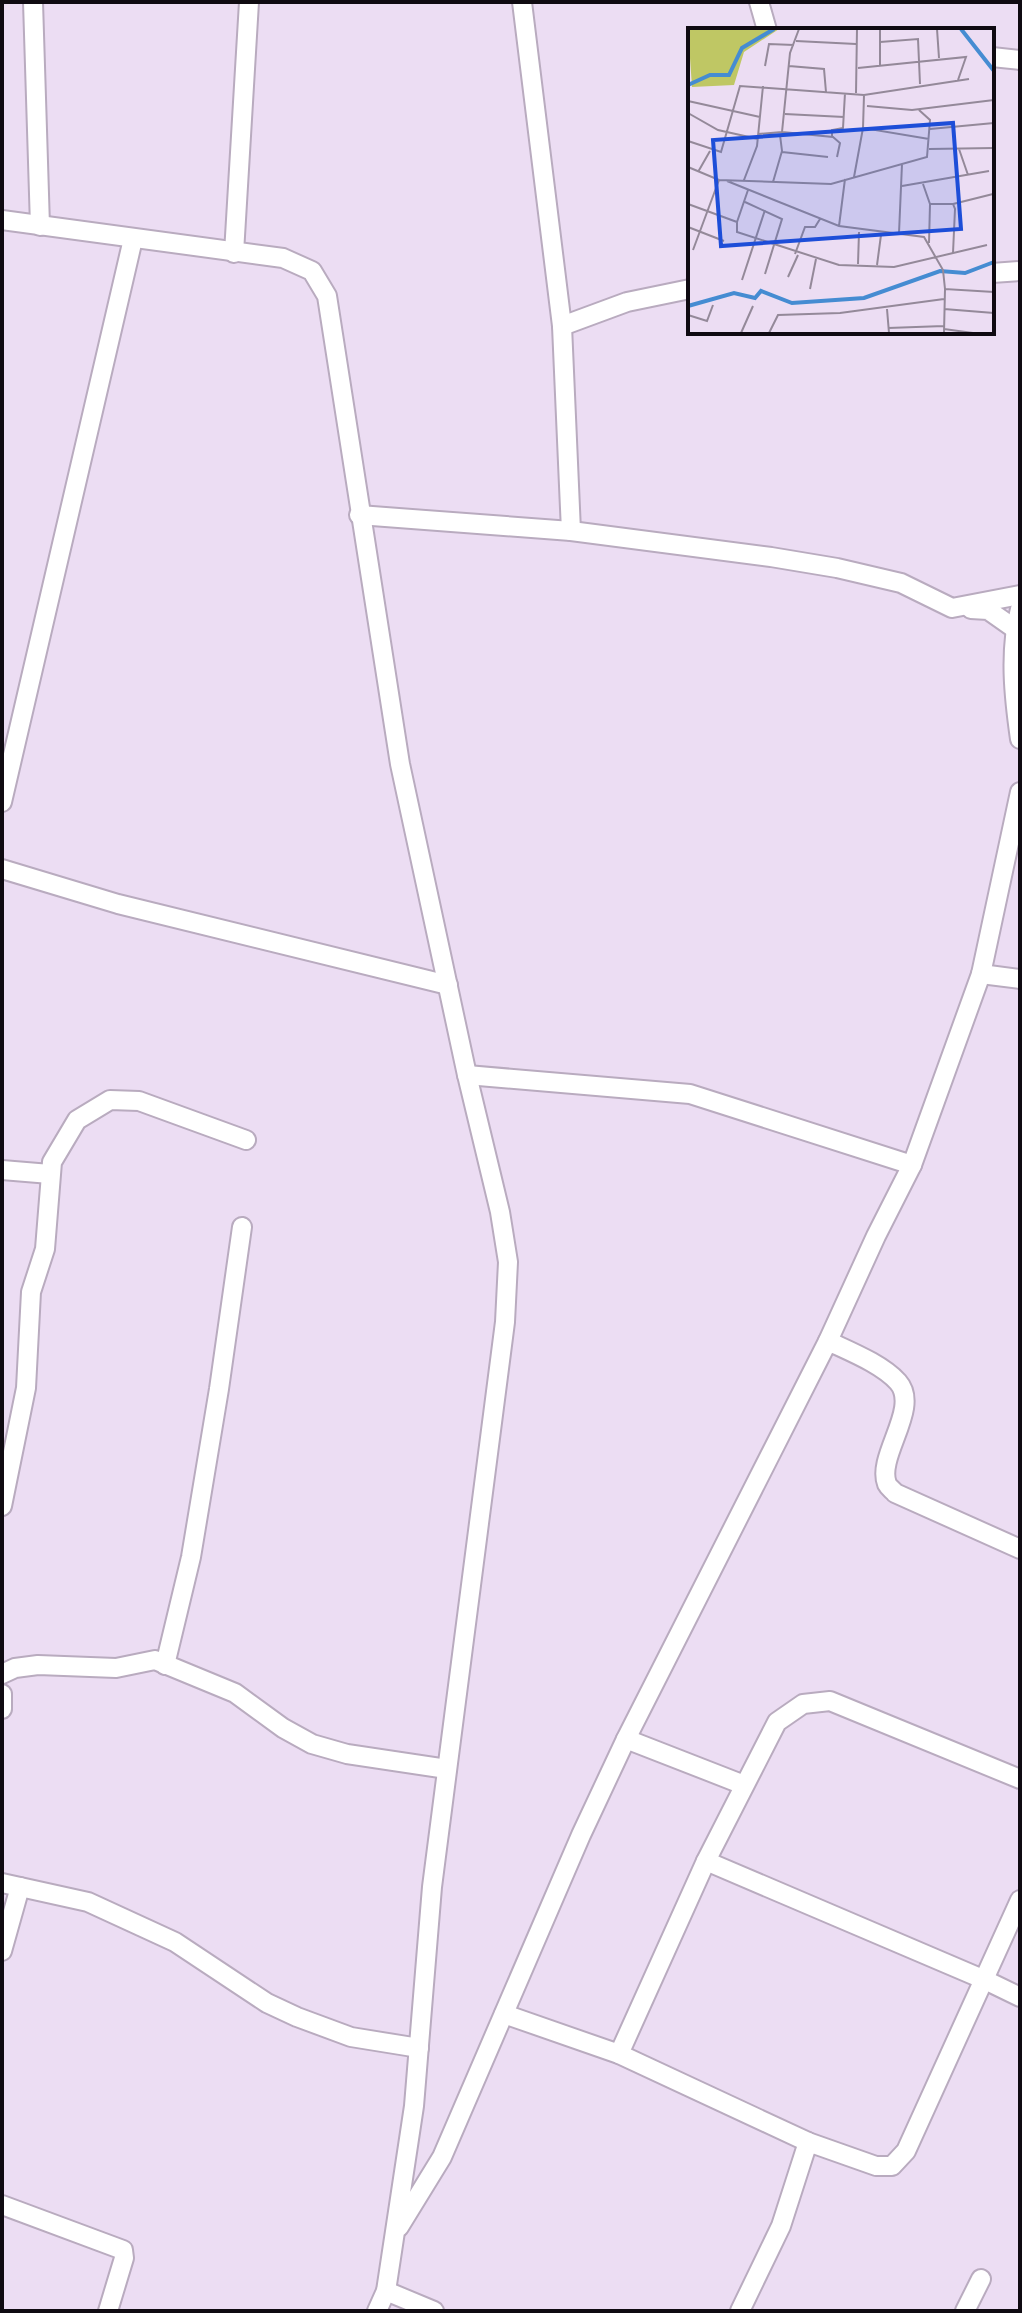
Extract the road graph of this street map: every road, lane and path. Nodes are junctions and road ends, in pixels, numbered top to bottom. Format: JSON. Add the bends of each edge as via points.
{"nodes":[{"id":1,"x":33,"y":2,"type":"edge"},
{"id":2,"x":249,"y":2,"type":"edge"},
{"id":3,"x":522,"y":2,"type":"edge"},
{"id":4,"x":759,"y":2,"type":"edge"},
{"id":5,"x":766,"y":28,"type":"edge"},
{"id":6,"x":994,"y":57,"type":"edge"},
{"id":7,"x":1020,"y":60,"type":"edge"},
{"id":8,"x":2,"y":220,"type":"edge"},
{"id":9,"x":40,"y":226,"type":"junction"},
{"id":10,"x":133,"y":239,"type":"junction"},
{"id":11,"x":234,"y":253,"type":"junction"},
{"id":12,"x":1020,"y":271,"type":"edge"},
{"id":13,"x":994,"y":273,"type":"edge"},
{"id":14,"x":688,"y":289,"type":"edge"},
{"id":15,"x":562,"y":326,"type":"junction"},
{"id":16,"x":359,"y":515,"type":"junction"},
{"id":17,"x":571,"y":531,"type":"junction"},
{"id":18,"x":1020,"y":595,"type":"edge"},
{"id":19,"x":952,"y":608,"type":"junction"},
{"id":20,"x":1020,"y":609,"type":"edge"},
{"id":21,"x":1015,"y":629,"type":"junction"},
{"id":22,"x":1020,"y":739,"type":"edge"},
{"id":23,"x":1020,"y":792,"type":"edge"},
{"id":24,"x":2,"y":802,"type":"edge"},
{"id":25,"x":2,"y":869,"type":"edge"},
{"id":26,"x":981,"y":974,"type":"junction"},
{"id":27,"x":1020,"y":979,"type":"edge"},
{"id":28,"x":448,"y":985,"type":"junction"},
{"id":29,"x":467,"y":1075,"type":"junction"},
{"id":30,"x":246,"y":1140,"type":"dead end"},
{"id":31,"x":912,"y":1165,"type":"junction"},
{"id":32,"x":2,"y":1170,"type":"edge"},
{"id":33,"x":50,"y":1174,"type":"junction"},
{"id":34,"x":242,"y":1227,"type":"dead end"},
{"id":35,"x":828,"y":1341,"type":"junction"},
{"id":36,"x":2,"y":1506,"type":"edge"},
{"id":37,"x":1020,"y":1549,"type":"edge"},
{"id":38,"x":165,"y":1665,"type":"junction"},
{"id":39,"x":2,"y":1674,"type":"edge"},
{"id":40,"x":2,"y":1694,"type":"edge"},
{"id":41,"x":2,"y":1709,"type":"edge"},
{"id":42,"x":626,"y":1739,"type":"junction"},
{"id":43,"x":447,"y":1769,"type":"junction"},
{"id":44,"x":1020,"y":1779,"type":"edge"},
{"id":45,"x":744,"y":1785,"type":"junction"},
{"id":46,"x":706,"y":1861,"type":"junction"},
{"id":47,"x":11,"y":1885,"type":"edge"},
{"id":48,"x":1020,"y":1900,"type":"edge"},
{"id":49,"x":2,"y":1951,"type":"edge"},
{"id":50,"x":985,"y":1980,"type":"junction"},
{"id":51,"x":1020,"y":1997,"type":"edge"},
{"id":52,"x":504,"y":2014,"type":"junction"},
{"id":53,"x":419,"y":2048,"type":"junction"},
{"id":54,"x":619,"y":2054,"type":"junction"},
{"id":55,"x":808,"y":2142,"type":"junction"},
{"id":56,"x":2,"y":2205,"type":"edge"},
{"id":57,"x":396,"y":2233,"type":"junction"},
{"id":58,"x":981,"y":2279,"type":"dead end"},
{"id":59,"x":386,"y":2291,"type":"junction"},
{"id":60,"x":108,"y":2311,"type":"edge"},
{"id":61,"x":377,"y":2311,"type":"edge"},
{"id":62,"x":434,"y":2311,"type":"edge"},
{"id":63,"x":740,"y":2311,"type":"edge"},
{"id":64,"x":965,"y":2311,"type":"edge"}],
"edges":[{"from":1,"to":9,"type":"street"},
{"from":2,"to":11,"type":"street"},
{"from":3,"to":15,"type":"street"},
{"from":4,"to":5,"type":"street"},
{"from":6,"to":7,"type":"street"},
{"from":8,"to":9,"type":"street"},
{"from":9,"to":10,"type":"street"},
{"from":10,"to":11,"type":"street"},
{"from":10,"to":24,"type":"street"},
{"from":11,"to":16,"type":"street","via":[[283,258],[312,271],[327,296]]},
{"from":12,"to":13,"type":"street"},
{"from":14,"to":15,"type":"street","via":[[627,302]]},
{"from":15,"to":17,"type":"street"},
{"from":16,"to":17,"type":"street"},
{"from":16,"to":28,"type":"street","via":[[400,764]]},
{"from":17,"to":19,"type":"street","via":[[837,568],[901,583]]},
{"from":18,"to":19,"type":"street"},
{"from":19,"to":21,"type":"street","via":[[988,610]]},
{"from":20,"to":21,"type":"street"},
{"from":21,"to":22,"type":"street","via":[[1014,698]]},
{"from":23,"to":26,"type":"street"},
{"from":25,"to":28,"type":"street","via":[[118,904]]},
{"from":26,"to":27,"type":"street"},
{"from":26,"to":31,"type":"street"},
{"from":28,"to":29,"type":"street"},
{"from":29,"to":31,"type":"street","via":[[690,1094]]},
{"from":29,"to":43,"type":"street","via":[[508,1262],[505,1322]]},
{"from":30,"to":33,"type":"street","via":[[139,1101],[110,1100],[77,1120]]},
{"from":31,"to":35,"type":"street"},
{"from":32,"to":33,"type":"street"},
{"from":33,"to":36,"type":"street","via":[[47,1240],[31,1292],[26,1388]]},
{"from":34,"to":38,"type":"street","via":[[191,1557]]},
{"from":35,"to":37,"type":"street","via":[[898,1381],[904,1394],[887,1469],[887,1483],[895,1493]]},
{"from":35,"to":42,"type":"street"},
{"from":38,"to":39,"type":"street","via":[[155,1660],[116,1668],[38,1665]]},
{"from":38,"to":43,"type":"street","via":[[235,1693],[312,1744]]},
{"from":40,"to":41,"type":"street"},
{"from":42,"to":45,"type":"street"},
{"from":42,"to":52,"type":"street"},
{"from":43,"to":53,"type":"street"},
{"from":44,"to":45,"type":"street","via":[[830,1701],[803,1704],[777,1722]]},
{"from":45,"to":46,"type":"street"},
{"from":46,"to":50,"type":"street"},
{"from":46,"to":54,"type":"street"},
{"from":47,"to":49,"type":"street"},
{"from":47,"to":53,"type":"street","via":[[88,1902],[175,1942],[297,2017],[351,2037]]},
{"from":48,"to":50,"type":"street"},
{"from":50,"to":51,"type":"street"},
{"from":50,"to":55,"type":"street","via":[[906,2151],[892,2166],[876,2166]]},
{"from":52,"to":54,"type":"street"},
{"from":52,"to":57,"type":"street","via":[[442,2157]]},
{"from":53,"to":57,"type":"street"},
{"from":54,"to":55,"type":"street"},
{"from":55,"to":63,"type":"street","via":[[781,2226]]},
{"from":56,"to":60,"type":"street","via":[[123,2250]]},
{"from":57,"to":59,"type":"street"},
{"from":58,"to":64,"type":"street"},
{"from":59,"to":61,"type":"street"},
{"from":59,"to":62,"type":"street"}]}
